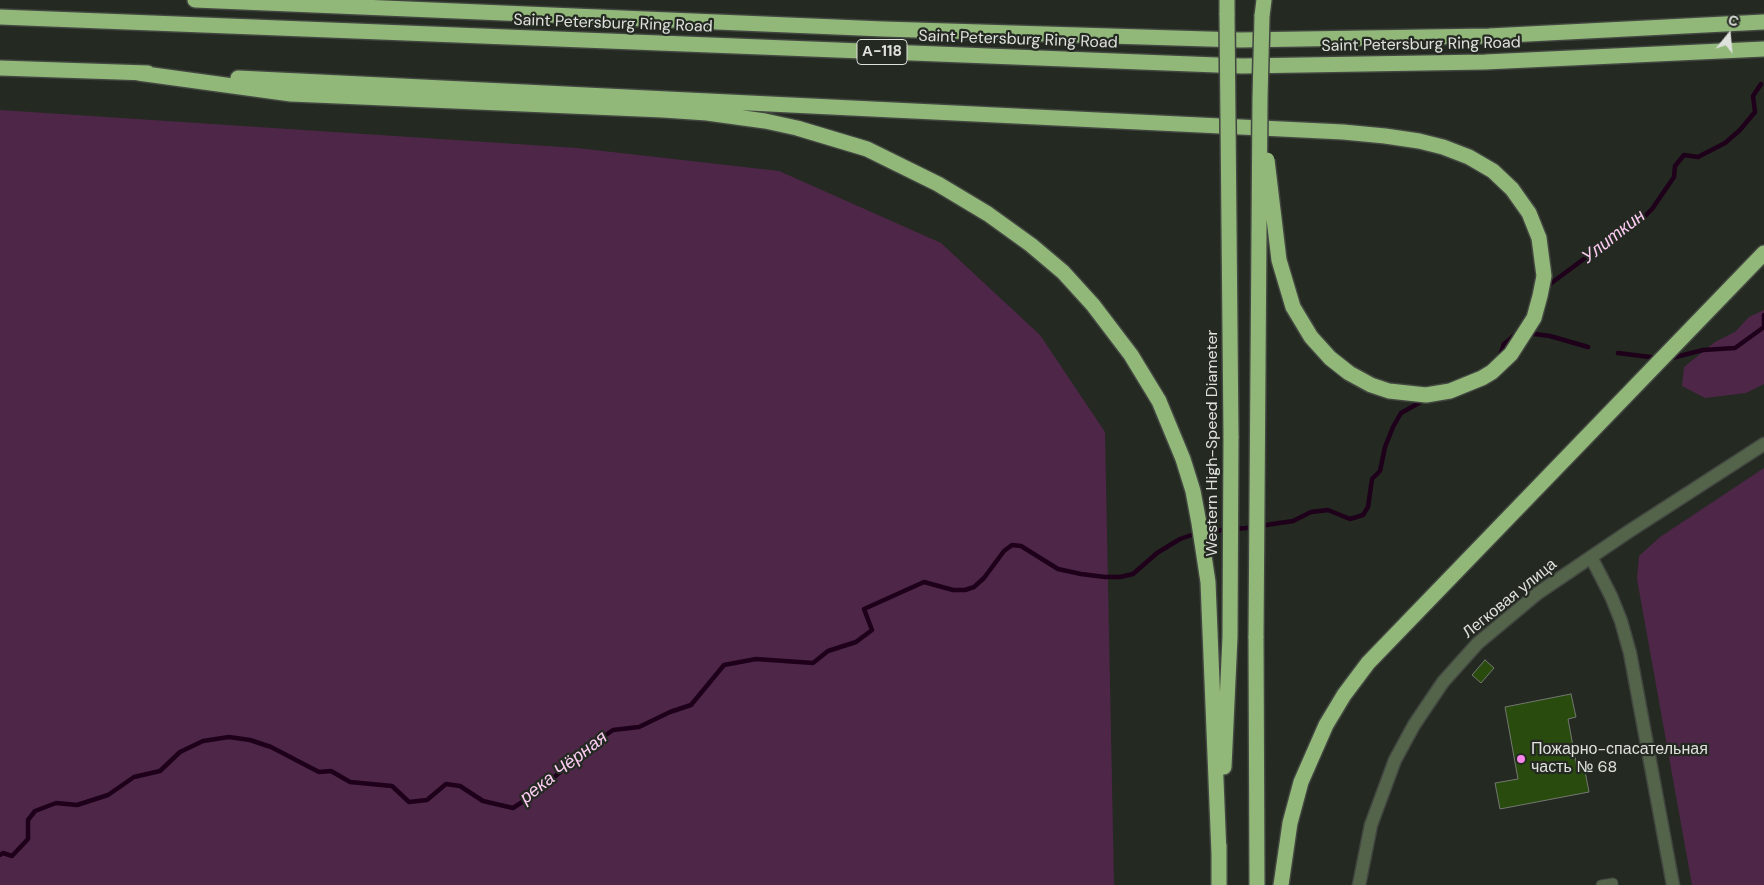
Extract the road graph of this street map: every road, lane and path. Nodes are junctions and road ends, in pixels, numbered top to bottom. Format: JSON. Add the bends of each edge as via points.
{"nodes":[{"id":1,"x":195,"y":0,"type":"edge"},
{"id":2,"x":1227,"y":0,"type":"edge"},
{"id":3,"x":1263,"y":0,"type":"edge"},
{"id":4,"x":0,"y":17,"type":"edge"},
{"id":5,"x":1764,"y":22,"type":"edge"},
{"id":6,"x":1764,"y":49,"type":"edge"},
{"id":7,"x":0,"y":68,"type":"edge"},
{"id":8,"x":138,"y":73,"type":"junction"},
{"id":9,"x":1260,"y":99,"type":"junction"},
{"id":10,"x":1764,"y":252,"type":"edge"},
{"id":11,"x":1764,"y":444,"type":"edge"},
{"id":12,"x":1591,"y":557,"type":"junction"},
{"id":13,"x":1219,"y":854,"type":"junction"},
{"id":14,"x":1220,"y":885,"type":"edge"},
{"id":15,"x":1258,"y":885,"type":"edge"},
{"id":16,"x":1281,"y":885,"type":"edge"},
{"id":17,"x":1359,"y":885,"type":"edge"},
{"id":18,"x":1601,"y":885,"type":"edge"},
{"id":19,"x":1613,"y":885,"type":"edge"},
{"id":20,"x":1673,"y":885,"type":"edge"}],
"edges":[{"from":1,"to":5,"type":"highway","name":"Saint Petersburg Ring Road","number":"А-118","via":[[1240,40],[1489,36]]},
{"from":2,"to":13,"type":"highway","name":"Western High-Speed Diameter","bridge":true,"via":[[1230,637]]},
{"from":3,"to":9,"type":"highway","bridge":true},
{"from":4,"to":6,"type":"highway","name":"Saint Petersburg Ring Road","number":"А-118","via":[[1242,66],[1485,62]]},
{"from":7,"to":8,"type":"highway"},
{"from":8,"to":9,"type":"highway","bridge":true,"via":[[1304,130],[1419,140],[1443,146],[1493,171],[1512,189],[1529,214],[1539,238],[1544,276],[1534,318],[1511,354],[1492,372],[1450,391],[1426,395],[1389,392],[1349,373],[1330,358],[1311,336],[1294,307],[1280,260]]},
{"from":8,"to":13,"type":"highway","via":[[291,94],[663,110],[765,121],[836,138],[892,160],[964,198],[1030,245],[1063,272],[1131,355],[1159,401],[1193,491],[1208,582]]},
{"from":9,"to":15,"type":"highway","bridge":true,"via":[[1256,636]]},
{"from":10,"to":16,"type":"highway","via":[[1368,663],[1326,725],[1301,782],[1290,823]]},
{"from":11,"to":12,"type":"street","name":"Легковая улица"},
{"from":12,"to":17,"type":"street","name":"Легковая улица","via":[[1538,593],[1499,625],[1443,682],[1395,760],[1371,825]]},
{"from":12,"to":20,"type":"street","via":[[1611,596],[1630,654]]},
{"from":13,"to":14,"type":"highway","name":"Western High-Speed Diameter"},
{"from":18,"to":19,"type":"lane"}]}
